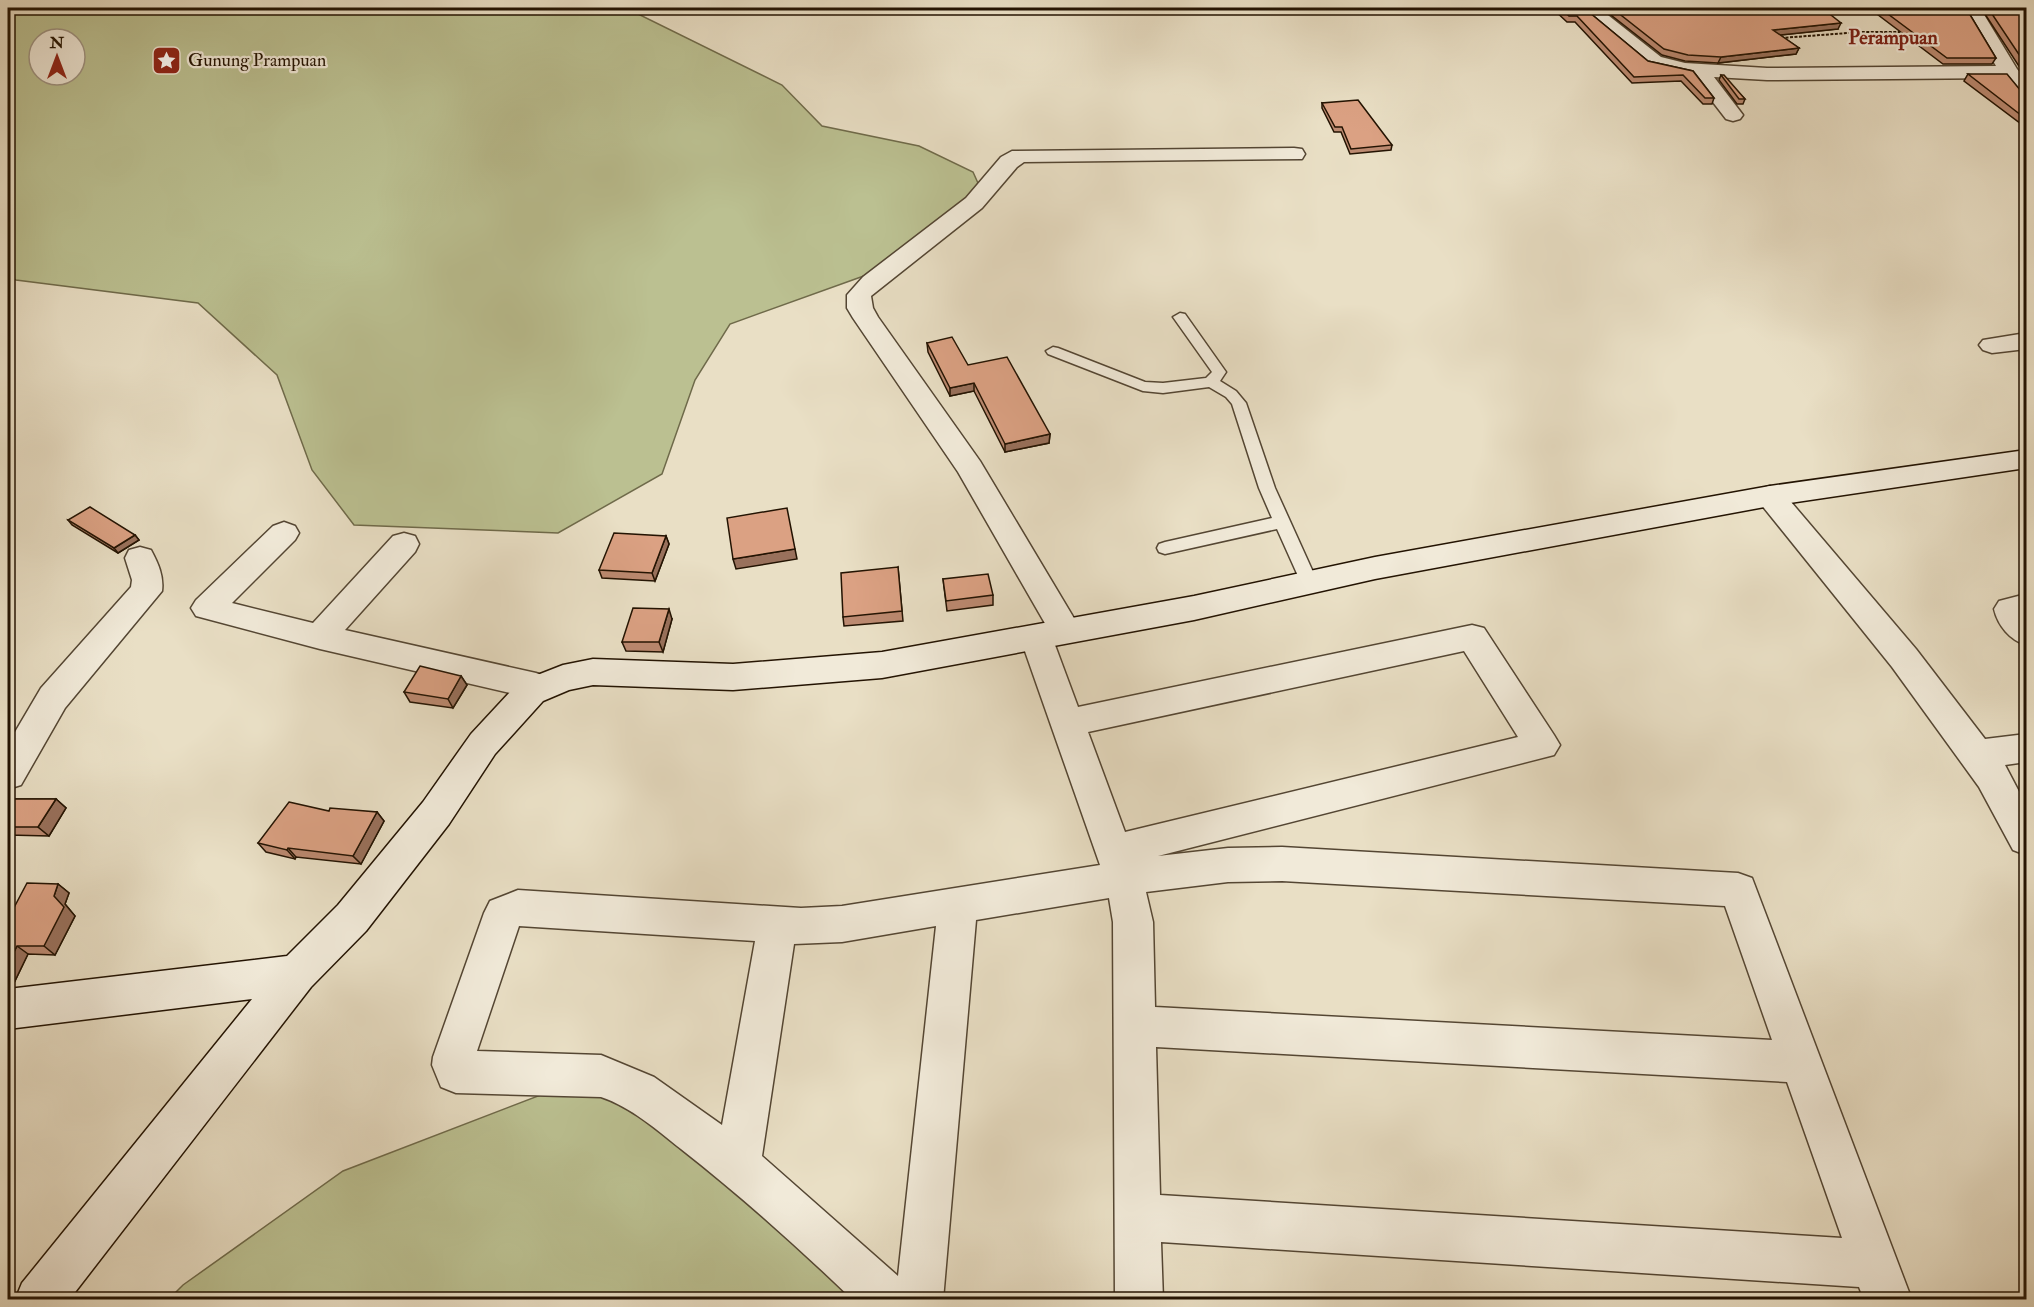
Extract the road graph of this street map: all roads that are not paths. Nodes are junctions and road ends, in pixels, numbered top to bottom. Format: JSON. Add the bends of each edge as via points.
{"nodes":[{"id":1,"x":1588,"y":8,"type":"edge"},
{"id":2,"x":1971,"y":8,"type":"edge"},
{"id":3,"x":1699,"y":71,"type":"junction"},
{"id":4,"x":2009,"y":72,"type":"junction"},
{"id":5,"x":2026,"y":92,"type":"edge"},
{"id":6,"x":1733,"y":116,"type":"dead end"},
{"id":7,"x":1294,"y":154,"type":"dead end"},
{"id":8,"x":1179,"y":317,"type":"dead end"},
{"id":9,"x":2026,"y":341,"type":"edge"},
{"id":10,"x":1992,"y":345,"type":"dead end"},
{"id":11,"x":1053,"y":351,"type":"dead end"},
{"id":12,"x":1211,"y":382,"type":"junction"},
{"id":13,"x":2026,"y":459,"type":"edge"},
{"id":14,"x":1770,"y":496,"type":"junction"},
{"id":15,"x":1282,"y":522,"type":"junction"},
{"id":16,"x":284,"y":533,"type":"dead end"},
{"id":17,"x":404,"y":544,"type":"dead end"},
{"id":18,"x":1165,"y":548,"type":"dead end"},
{"id":19,"x":140,"y":558,"type":"dead end"},
{"id":20,"x":1309,"y":583,"type":"junction"},
{"id":21,"x":2026,"y":606,"type":"edge"},
{"id":22,"x":1051,"y":633,"type":"junction"},
{"id":23,"x":2026,"y":633,"type":"edge"},
{"id":24,"x":320,"y":638,"type":"junction"},
{"id":25,"x":536,"y":686,"type":"junction"},
{"id":26,"x":1067,"y":723,"type":"junction"},
{"id":27,"x":2026,"y":748,"type":"edge"},
{"id":28,"x":1976,"y":755,"type":"junction"},
{"id":29,"x":8,"y":774,"type":"edge"},
{"id":30,"x":2026,"y":839,"type":"edge"},
{"id":31,"x":1119,"y":865,"type":"junction"},
{"id":32,"x":958,"y":906,"type":"junction"},
{"id":33,"x":778,"y":923,"type":"junction"},
{"id":34,"x":297,"y":974,"type":"junction"},
{"id":35,"x":8,"y":1009,"type":"edge"},
{"id":36,"x":1135,"y":1026,"type":"junction"},
{"id":37,"x":1801,"y":1062,"type":"junction"},
{"id":38,"x":738,"y":1164,"type":"junction"},
{"id":39,"x":1137,"y":1217,"type":"junction"},
{"id":40,"x":1882,"y":1282,"type":"edge"},
{"id":41,"x":39,"y":1299,"type":"edge"},
{"id":42,"x":889,"y":1299,"type":"edge"},
{"id":43,"x":919,"y":1299,"type":"edge"},
{"id":44,"x":1139,"y":1299,"type":"edge"}],
"edges":[{"from":1,"to":3,"type":"street","via":[[1654,61]]},
{"from":2,"to":4,"type":"street"},
{"from":3,"to":4,"type":"street"},
{"from":3,"to":6,"type":"street"},
{"from":4,"to":5,"type":"street"},
{"from":7,"to":22,"type":"street","via":[[1020,156],[1009,162],[974,203],[859,295],[866,318],[970,468]]},
{"from":8,"to":12,"type":"lane","via":[[1219,372]]},
{"from":9,"to":10,"type":"street"},
{"from":11,"to":12,"type":"lane","via":[[1143,386],[1162,388]]},
{"from":12,"to":15,"type":"lane","via":[[1239,403]]},
{"from":13,"to":14,"type":"street"},
{"from":14,"to":20,"type":"street"},
{"from":14,"to":28,"type":"street","via":[[1904,658]]},
{"from":15,"to":18,"type":"lane"},
{"from":15,"to":20,"type":"lane"},
{"from":16,"to":24,"type":"street","via":[[207,608]]},
{"from":17,"to":24,"type":"street"},
{"from":19,"to":29,"type":"street","via":[[148,580],[146,591],[53,698]]},
{"from":20,"to":22,"type":"street"},
{"from":21,"to":23,"type":"street","via":[[2010,609]]},
{"from":22,"to":25,"type":"street","via":[[952,654],[829,671],[733,677],[592,672],[541,688]]},
{"from":22,"to":26,"type":"street"},
{"from":24,"to":25,"type":"street"},
{"from":25,"to":34,"type":"street","via":[[483,744],[436,813],[352,918]]},
{"from":26,"to":31,"type":"street"},
{"from":26,"to":31,"type":"street","via":[[1472,638],[1542,745]]},
{"from":27,"to":28,"type":"street"},
{"from":28,"to":30,"type":"street","via":[[1992,776]]},
{"from":31,"to":32,"type":"street"},
{"from":31,"to":36,"type":"street","via":[[1133,922]]},
{"from":31,"to":37,"type":"street","via":[[1182,869],[1282,864],[1737,890]]},
{"from":32,"to":33,"type":"street","via":[[843,924]]},
{"from":32,"to":43,"type":"street"},
{"from":33,"to":38,"type":"street"},
{"from":33,"to":38,"type":"street","via":[[509,910],[501,920],[454,1057],[456,1072],[601,1076],[621,1081]]},
{"from":34,"to":35,"type":"street"},
{"from":34,"to":41,"type":"street"},
{"from":36,"to":37,"type":"street"},
{"from":36,"to":39,"type":"street"},
{"from":37,"to":40,"type":"street"},
{"from":38,"to":42,"type":"street"},
{"from":39,"to":40,"type":"street"},
{"from":39,"to":44,"type":"street"}]}
